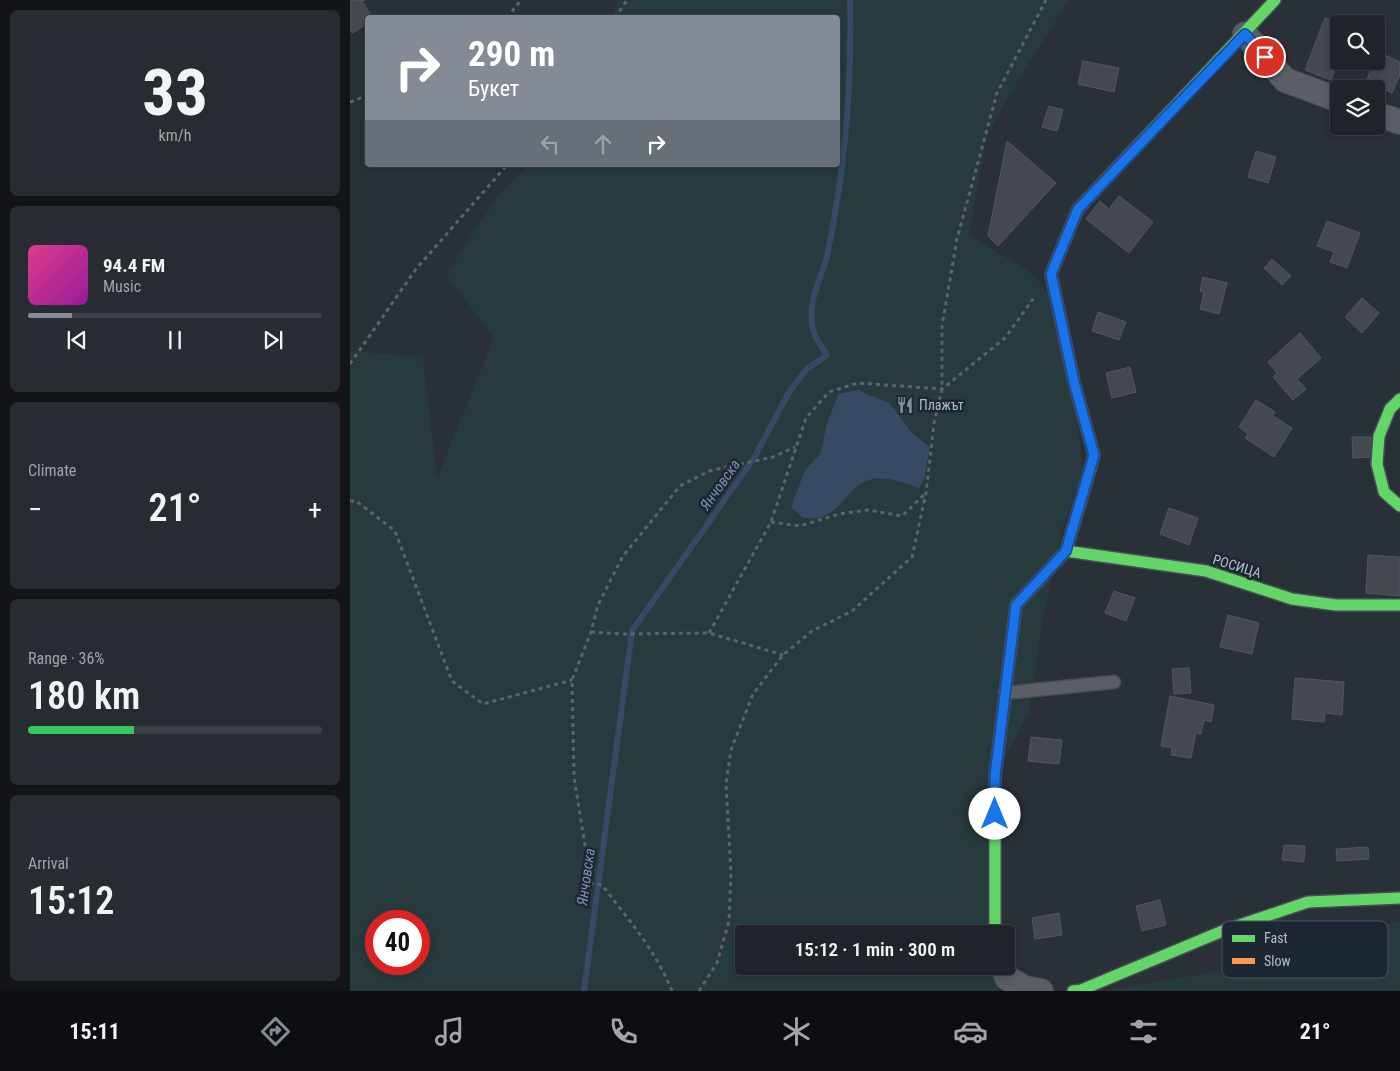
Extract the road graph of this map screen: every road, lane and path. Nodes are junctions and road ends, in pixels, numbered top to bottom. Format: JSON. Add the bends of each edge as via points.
{"nodes":[{"id":1,"x":520,"y":0,"type":"edge"},
{"id":2,"x":627,"y":0,"type":"edge"},
{"id":3,"x":1046,"y":0,"type":"edge"},
{"id":4,"x":1275,"y":0,"type":"edge"},
{"id":5,"x":509,"y":15,"type":"edge"},
{"id":6,"x":618,"y":15,"type":"edge"},
{"id":7,"x":1245,"y":34,"type":"junction"},
{"id":8,"x":365,"y":96,"type":"edge"},
{"id":9,"x":1330,"y":97,"type":"edge"},
{"id":10,"x":350,"y":102,"type":"edge"},
{"id":11,"x":1385,"y":117,"type":"edge"},
{"id":12,"x":1400,"y":122,"type":"edge"},
{"id":13,"x":505,"y":167,"type":"edge"},
{"id":14,"x":1051,"y":274,"type":"junction"},
{"id":15,"x":350,"y":364,"type":"edge"},
{"id":16,"x":942,"y":389,"type":"junction"},
{"id":17,"x":1400,"y":399,"type":"edge"},
{"id":18,"x":795,"y":448,"type":"junction"},
{"id":19,"x":926,"y":493,"type":"junction"},
{"id":20,"x":350,"y":501,"type":"edge"},
{"id":21,"x":1400,"y":506,"type":"edge"},
{"id":22,"x":771,"y":522,"type":"junction"},
{"id":23,"x":1066,"y":551,"type":"junction"},
{"id":24,"x":1400,"y":605,"type":"edge"},
{"id":25,"x":591,"y":632,"type":"junction"},
{"id":26,"x":709,"y":633,"type":"junction"},
{"id":27,"x":783,"y":655,"type":"junction"},
{"id":28,"x":572,"y":680,"type":"junction"},
{"id":29,"x":1114,"y":682,"type":"dead end"},
{"id":30,"x":1005,"y":693,"type":"junction"},
{"id":31,"x":1400,"y":898,"type":"edge"},
{"id":32,"x":1252,"y":921,"type":"edge"},
{"id":33,"x":995,"y":925,"type":"edge"},
{"id":34,"x":1222,"y":931,"type":"edge"},
{"id":35,"x":1008,"y":975,"type":"edge"},
{"id":36,"x":672,"y":991,"type":"edge"},
{"id":37,"x":699,"y":991,"type":"edge"},
{"id":38,"x":1041,"y":991,"type":"edge"},
{"id":39,"x":1073,"y":991,"type":"edge"}],
"edges":[{"from":1,"to":5,"type":"path"},
{"from":2,"to":6,"type":"path"},
{"from":3,"to":16,"type":"path","via":[[997,93],[978,158],[957,239],[942,326]]},
{"from":4,"to":7,"type":"street"},
{"from":7,"to":9,"type":"street","via":[[1284,80]]},
{"from":7,"to":14,"type":"street","via":[[1078,209]]},
{"from":8,"to":10,"type":"path"},
{"from":11,"to":12,"type":"street"},
{"from":13,"to":15,"type":"path","via":[[416,269]]},
{"from":14,"to":16,"type":"path","via":[[1005,338]]},
{"from":14,"to":23,"type":"street","via":[[1074,382],[1094,455]]},
{"from":16,"to":18,"type":"path","via":[[858,383],[829,392],[806,418]]},
{"from":16,"to":19,"type":"path","via":[[934,424]]},
{"from":17,"to":21,"type":"street","via":[[1390,409],[1379,436],[1377,464],[1384,492]]},
{"from":18,"to":22,"type":"path"},
{"from":18,"to":25,"type":"path","via":[[773,457],[709,471],[680,486],[623,556],[598,605]]},
{"from":19,"to":22,"type":"path","via":[[902,516],[868,510],[839,514],[800,526]]},
{"from":19,"to":27,"type":"path","via":[[912,557],[852,611],[812,631]]},
{"from":20,"to":28,"type":"path","via":[[356,501],[395,532],[452,681],[483,704]]},
{"from":22,"to":26,"type":"path"},
{"from":23,"to":24,"type":"street","name":"РОСИЦА","via":[[1206,571],[1292,599],[1336,605]]},
{"from":23,"to":30,"type":"street","via":[[1016,605]]},
{"from":25,"to":26,"type":"path"},
{"from":25,"to":28,"type":"path"},
{"from":26,"to":27,"type":"path"},
{"from":27,"to":37,"type":"path","via":[[753,694],[731,750],[726,784],[731,873],[729,921],[717,963]]},
{"from":28,"to":36,"type":"path","via":[[574,777],[591,883],[602,885],[662,966]]},
{"from":29,"to":30,"type":"lane"},
{"from":30,"to":33,"type":"street","via":[[995,776]]},
{"from":31,"to":32,"type":"street","via":[[1308,902]]},
{"from":34,"to":39,"type":"street"},
{"from":35,"to":38,"type":"street","via":[[1025,988]]}]}
